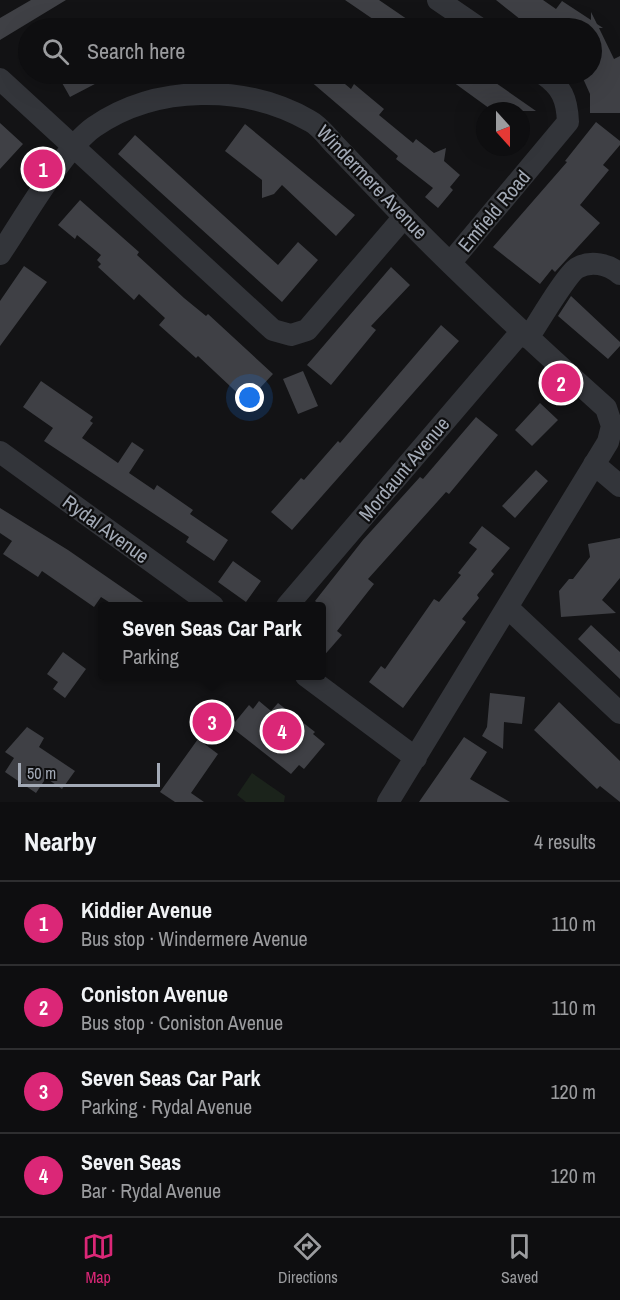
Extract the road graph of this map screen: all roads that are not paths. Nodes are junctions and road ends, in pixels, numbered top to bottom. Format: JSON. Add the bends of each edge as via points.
{"nodes":[{"id":1,"x":438,"y":0,"type":"edge"},
{"id":2,"x":464,"y":18,"type":"edge"},
{"id":3,"x":0,"y":78,"type":"edge"},
{"id":4,"x":558,"y":84,"type":"edge"},
{"id":5,"x":73,"y":147,"type":"junction"},
{"id":6,"x":404,"y":218,"type":"junction"},
{"id":7,"x":0,"y":254,"type":"edge"},
{"id":8,"x":451,"y":262,"type":"junction"},
{"id":9,"x":620,"y":274,"type":"edge"},
{"id":10,"x":525,"y":335,"type":"junction"},
{"id":11,"x":0,"y":452,"type":"edge"},
{"id":12,"x":594,"y":464,"type":"junction"},
{"id":13,"x":620,"y":486,"type":"edge"},
{"id":14,"x":207,"y":602,"type":"edge"},
{"id":15,"x":291,"y":602,"type":"edge"},
{"id":16,"x":507,"y":607,"type":"junction"},
{"id":17,"x":313,"y":680,"type":"edge"},
{"id":18,"x":620,"y":713,"type":"edge"},
{"id":19,"x":416,"y":758,"type":"junction"},
{"id":20,"x":388,"y":802,"type":"edge"}],
"edges":[{"from":1,"to":2,"type":"street"},
{"from":3,"to":5,"type":"street"},
{"from":4,"to":8,"type":"street","name":"Emfield Road","via":[[567,102],[568,122]]},
{"from":5,"to":6,"type":"street","name":"Windermere Avenue","via":[[94,127],[126,109],[162,98],[238,96],[312,121]]},
{"from":5,"to":6,"type":"street","via":[[273,330],[291,335],[307,330]]},
{"from":5,"to":7,"type":"street","name":"Windermere Avenue"},
{"from":6,"to":8,"type":"street","name":"Windermere Avenue"},
{"from":8,"to":10,"type":"street","name":"Windermere Avenue"},
{"from":9,"to":10,"type":"street","name":"Mordaunt Avenue","via":[[612,267],[593,263],[575,269]]},
{"from":10,"to":12,"type":"street","name":"Windermere Avenue","via":[[606,408],[612,426],[608,442]]},
{"from":10,"to":15,"type":"street","name":"Mordaunt Avenue"},
{"from":11,"to":14,"type":"street","name":"Rydal Avenue"},
{"from":12,"to":13,"type":"street"},
{"from":12,"to":16,"type":"street","name":"Windermere Avenue"},
{"from":16,"to":18,"type":"street"},
{"from":16,"to":19,"type":"street","name":"Windermere Avenue"},
{"from":17,"to":19,"type":"street"},
{"from":19,"to":20,"type":"street","name":"Windermere Avenue"}]}
